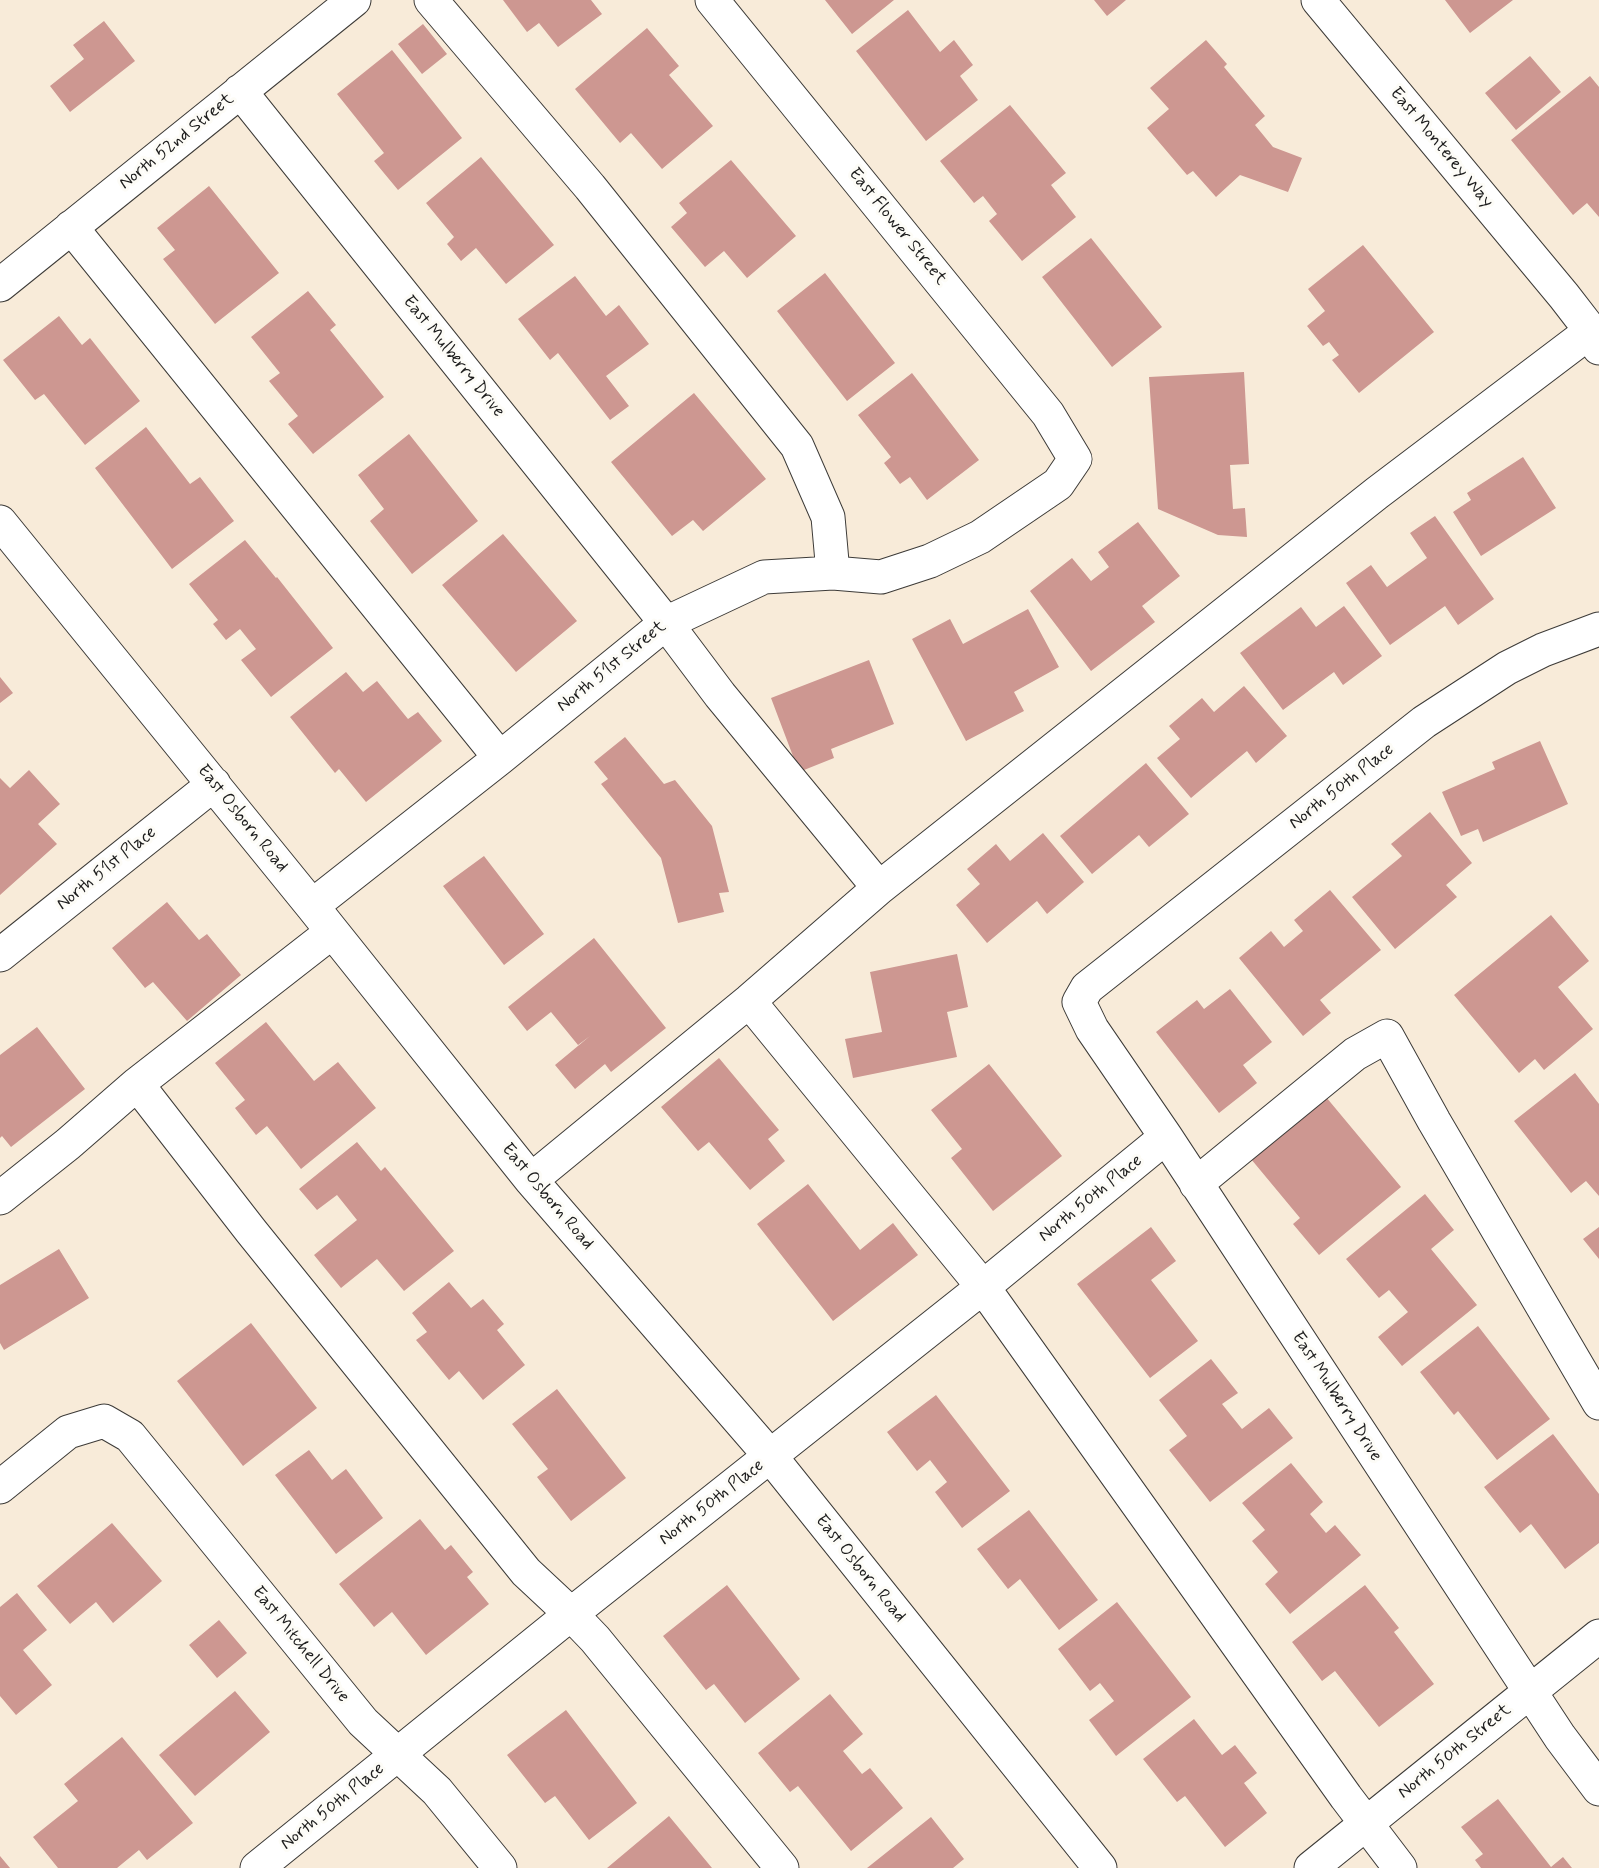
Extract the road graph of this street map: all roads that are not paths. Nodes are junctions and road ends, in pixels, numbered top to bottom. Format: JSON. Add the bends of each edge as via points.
{"nodes":[{"id":1,"x":354,"y":0,"type":"edge"},
{"id":2,"x":431,"y":0,"type":"edge"},
{"id":3,"x":712,"y":0,"type":"edge"},
{"id":4,"x":1318,"y":0,"type":"edge"},
{"id":5,"x":240,"y":91,"type":"junction"},
{"id":6,"x":72,"y":227,"type":"junction"},
{"id":7,"x":0,"y":285,"type":"edge"},
{"id":8,"x":1595,"y":340,"type":"edge"},
{"id":9,"x":1075,"y":459,"type":"joint"},
{"id":10,"x":0,"y":522,"type":"edge"},
{"id":11,"x":833,"y":573,"type":"junction"},
{"id":12,"x":666,"y":622,"type":"junction"},
{"id":13,"x":1599,"y":629,"type":"edge"},
{"id":14,"x":500,"y":758,"type":"junction"},
{"id":15,"x":214,"y":784,"type":"junction"},
{"id":16,"x":879,"y":888,"type":"junction"},
{"id":17,"x":312,"y":906,"type":"junction"},
{"id":18,"x":332,"y":932,"type":"junction"},
{"id":19,"x":0,"y":955,"type":"edge"},
{"id":20,"x":749,"y":1001,"type":"junction"},
{"id":21,"x":1078,"y":1002,"type":"joint"},
{"id":22,"x":137,"y":1084,"type":"junction"},
{"id":23,"x":1166,"y":1137,"type":"junction"},
{"id":24,"x":531,"y":1180,"type":"junction"},
{"id":25,"x":1196,"y":1184,"type":"junction"},
{"id":26,"x":0,"y":1198,"type":"edge"},
{"id":27,"x":984,"y":1287,"type":"junction"},
{"id":28,"x":1599,"y":1403,"type":"edge"},
{"id":29,"x":771,"y":1457,"type":"junction"},
{"id":30,"x":0,"y":1487,"type":"edge"},
{"id":31,"x":571,"y":1614,"type":"junction"},
{"id":32,"x":1599,"y":1636,"type":"edge"},
{"id":33,"x":1531,"y":1691,"type":"junction"},
{"id":34,"x":399,"y":1755,"type":"junction"},
{"id":35,"x":1599,"y":1789,"type":"edge"},
{"id":36,"x":1366,"y":1824,"type":"junction"},
{"id":37,"x":257,"y":1868,"type":"edge"},
{"id":38,"x":500,"y":1868,"type":"edge"},
{"id":39,"x":782,"y":1868,"type":"edge"},
{"id":40,"x":1100,"y":1868,"type":"edge"},
{"id":41,"x":1311,"y":1868,"type":"edge"},
{"id":42,"x":1400,"y":1868,"type":"edge"}],
"edges":[{"from":1,"to":5,"type":"street","name":"North 52nd Street"},
{"from":2,"to":11,"type":"street","via":[[590,188],[796,446],[828,517]]},
{"from":3,"to":9,"type":"street","name":"East Flower Street","via":[[1048,414]]},
{"from":4,"to":8,"type":"street","name":"East Monterey Way","via":[[1564,296]]},
{"from":5,"to":6,"type":"street","name":"North 52nd Street"},
{"from":5,"to":12,"type":"street","name":"East Mulberry Drive"},
{"from":6,"to":7,"type":"street","name":"North 52nd Street"},
{"from":6,"to":14,"type":"street"},
{"from":8,"to":16,"type":"street","via":[[1377,493]]},
{"from":9,"to":11,"type":"street","name":"North 51st Street","via":[[1058,484],[980,537],[940,556],[881,577]]},
{"from":10,"to":15,"type":"street","name":"East Osborn Road"},
{"from":11,"to":12,"type":"street","name":"North 51st Street","via":[[764,577]]},
{"from":12,"to":14,"type":"street","name":"North 51st Street"},
{"from":12,"to":16,"type":"street","name":"East Mulberry Drive","via":[[720,695]]},
{"from":13,"to":21,"type":"street","name":"North 50th Place","via":[[1507,668],[1424,722],[1088,988]]},
{"from":14,"to":17,"type":"street","name":"North 51st Street"},
{"from":15,"to":17,"type":"street","name":"East Osborn Road"},
{"from":15,"to":19,"type":"street","name":"North 51st Place"},
{"from":16,"to":20,"type":"street"},
{"from":17,"to":18,"type":"street","name":"East Osborn Road"},
{"from":18,"to":22,"type":"street"},
{"from":18,"to":24,"type":"street","name":"East Osborn Road"},
{"from":20,"to":24,"type":"street"},
{"from":20,"to":27,"type":"street"},
{"from":21,"to":23,"type":"street","name":"East Mulberry Drive","via":[[1092,1029]]},
{"from":22,"to":26,"type":"street"},
{"from":22,"to":31,"type":"street","via":[[526,1572]]},
{"from":23,"to":25,"type":"street","name":"East Mulberry Drive"},
{"from":23,"to":27,"type":"street","name":"North 50th Place"},
{"from":24,"to":29,"type":"street","name":"East Osborn Road"},
{"from":25,"to":28,"type":"street","via":[[1355,1054],[1387,1036]]},
{"from":25,"to":33,"type":"street","name":"East Mulberry Drive"},
{"from":27,"to":29,"type":"street","name":"North 50th Place"},
{"from":27,"to":36,"type":"street"},
{"from":29,"to":31,"type":"street","name":"North 50th Place"},
{"from":29,"to":40,"type":"street","name":"East Osborn Road"},
{"from":30,"to":34,"type":"street","name":"East Mitchell Drive","via":[[68,1432],[104,1421],[130,1436],[363,1722]]},
{"from":31,"to":34,"type":"street","name":"North 50th Place"},
{"from":31,"to":39,"type":"street"},
{"from":32,"to":33,"type":"street","name":"North 50th Street"},
{"from":33,"to":35,"type":"street","name":"East Mulberry Drive"},
{"from":33,"to":36,"type":"street","name":"North 50th Street"},
{"from":34,"to":37,"type":"street","name":"North 50th Place"},
{"from":34,"to":38,"type":"street","name":"East Mitchell Drive","via":[[437,1791]]},
{"from":36,"to":41,"type":"street","name":"North 50th Street"},
{"from":36,"to":42,"type":"street"}]}
